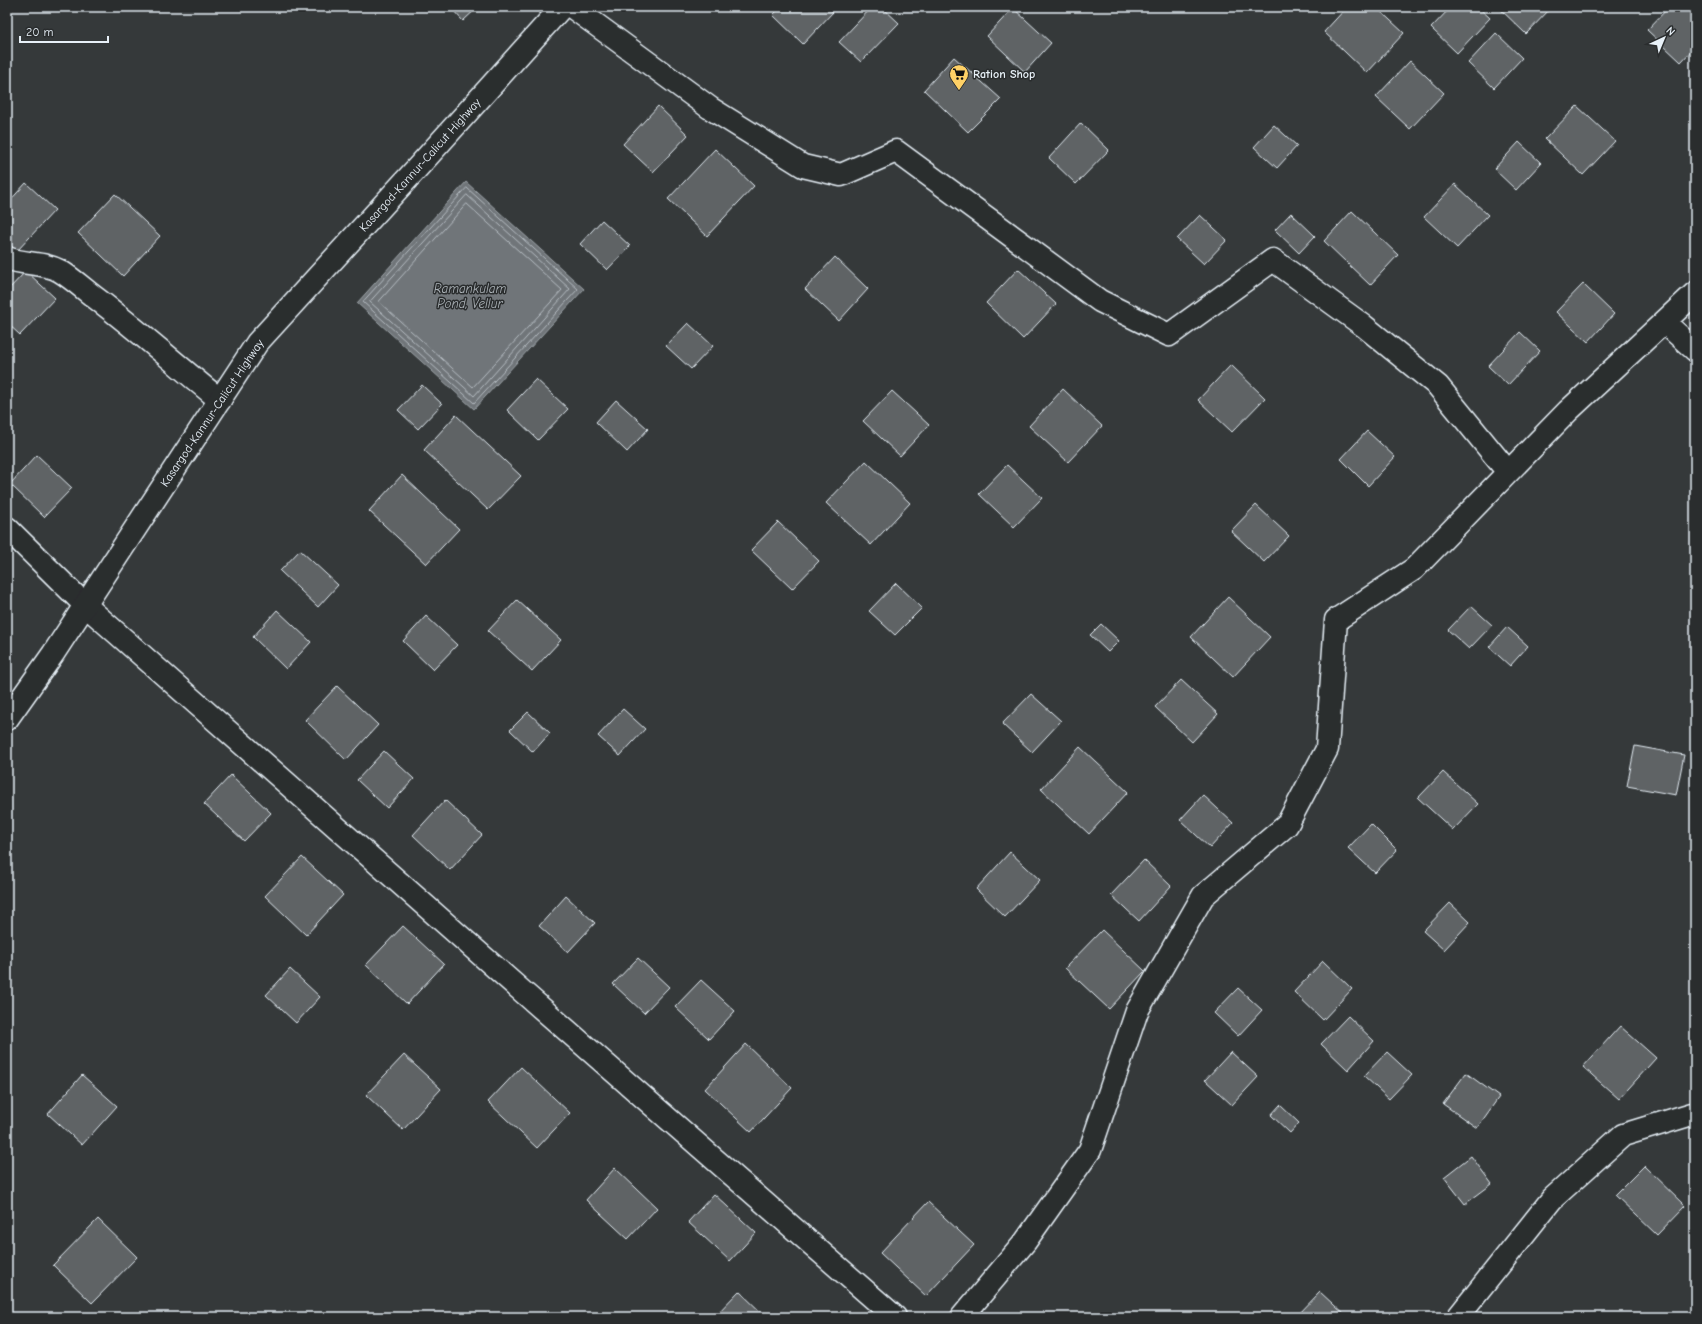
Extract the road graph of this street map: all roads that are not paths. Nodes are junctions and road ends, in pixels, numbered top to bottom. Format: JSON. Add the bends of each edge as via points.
{"nodes":[{"id":1,"x":562,"y":7,"type":"edge"},
{"id":2,"x":572,"y":7,"type":"edge"},
{"id":3,"x":7,"y":258,"type":"edge"},
{"id":4,"x":1695,"y":293,"type":"edge"},
{"id":5,"x":1664,"y":322,"type":"junction"},
{"id":6,"x":1695,"y":350,"type":"edge"},
{"id":7,"x":220,"y":400,"type":"junction"},
{"id":8,"x":1508,"y":472,"type":"junction"},
{"id":9,"x":7,"y":528,"type":"edge"},
{"id":10,"x":85,"y":605,"type":"junction"},
{"id":11,"x":7,"y":719,"type":"edge"},
{"id":12,"x":1695,"y":1114,"type":"edge"},
{"id":13,"x":895,"y":1317,"type":"edge"},
{"id":14,"x":962,"y":1317,"type":"edge"},
{"id":15,"x":1458,"y":1317,"type":"edge"}],
"edges":[{"from":1,"to":7,"type":"main road","name":"Kasargod-Kannur-Calicut Highway","via":[[257,344]]},
{"from":2,"to":8,"type":"main road","via":[[710,108],[803,166],[841,175],[896,151],[1100,301],[1169,335],[1273,260],[1364,326],[1438,386]]},
{"from":3,"to":7,"type":"main road","via":[[59,271],[118,315]]},
{"from":4,"to":5,"type":"main road"},
{"from":5,"to":6,"type":"main road"},
{"from":5,"to":8,"type":"main road","via":[[1568,411]]},
{"from":7,"to":10,"type":"main road","name":"Kasargod-Kannur-Calicut Highway"},
{"from":8,"to":14,"type":"main road","via":[[1414,569],[1336,620],[1326,748],[1287,825],[1203,896],[1137,1011],[1090,1150],[1025,1242]]},
{"from":9,"to":10,"type":"main road"},
{"from":10,"to":11,"type":"main road","name":"Kasargod-Kannur-Calicut Highway"},
{"from":10,"to":13,"type":"main road"},
{"from":12,"to":15,"type":"main road","via":[[1623,1135],[1552,1199]]}]}
